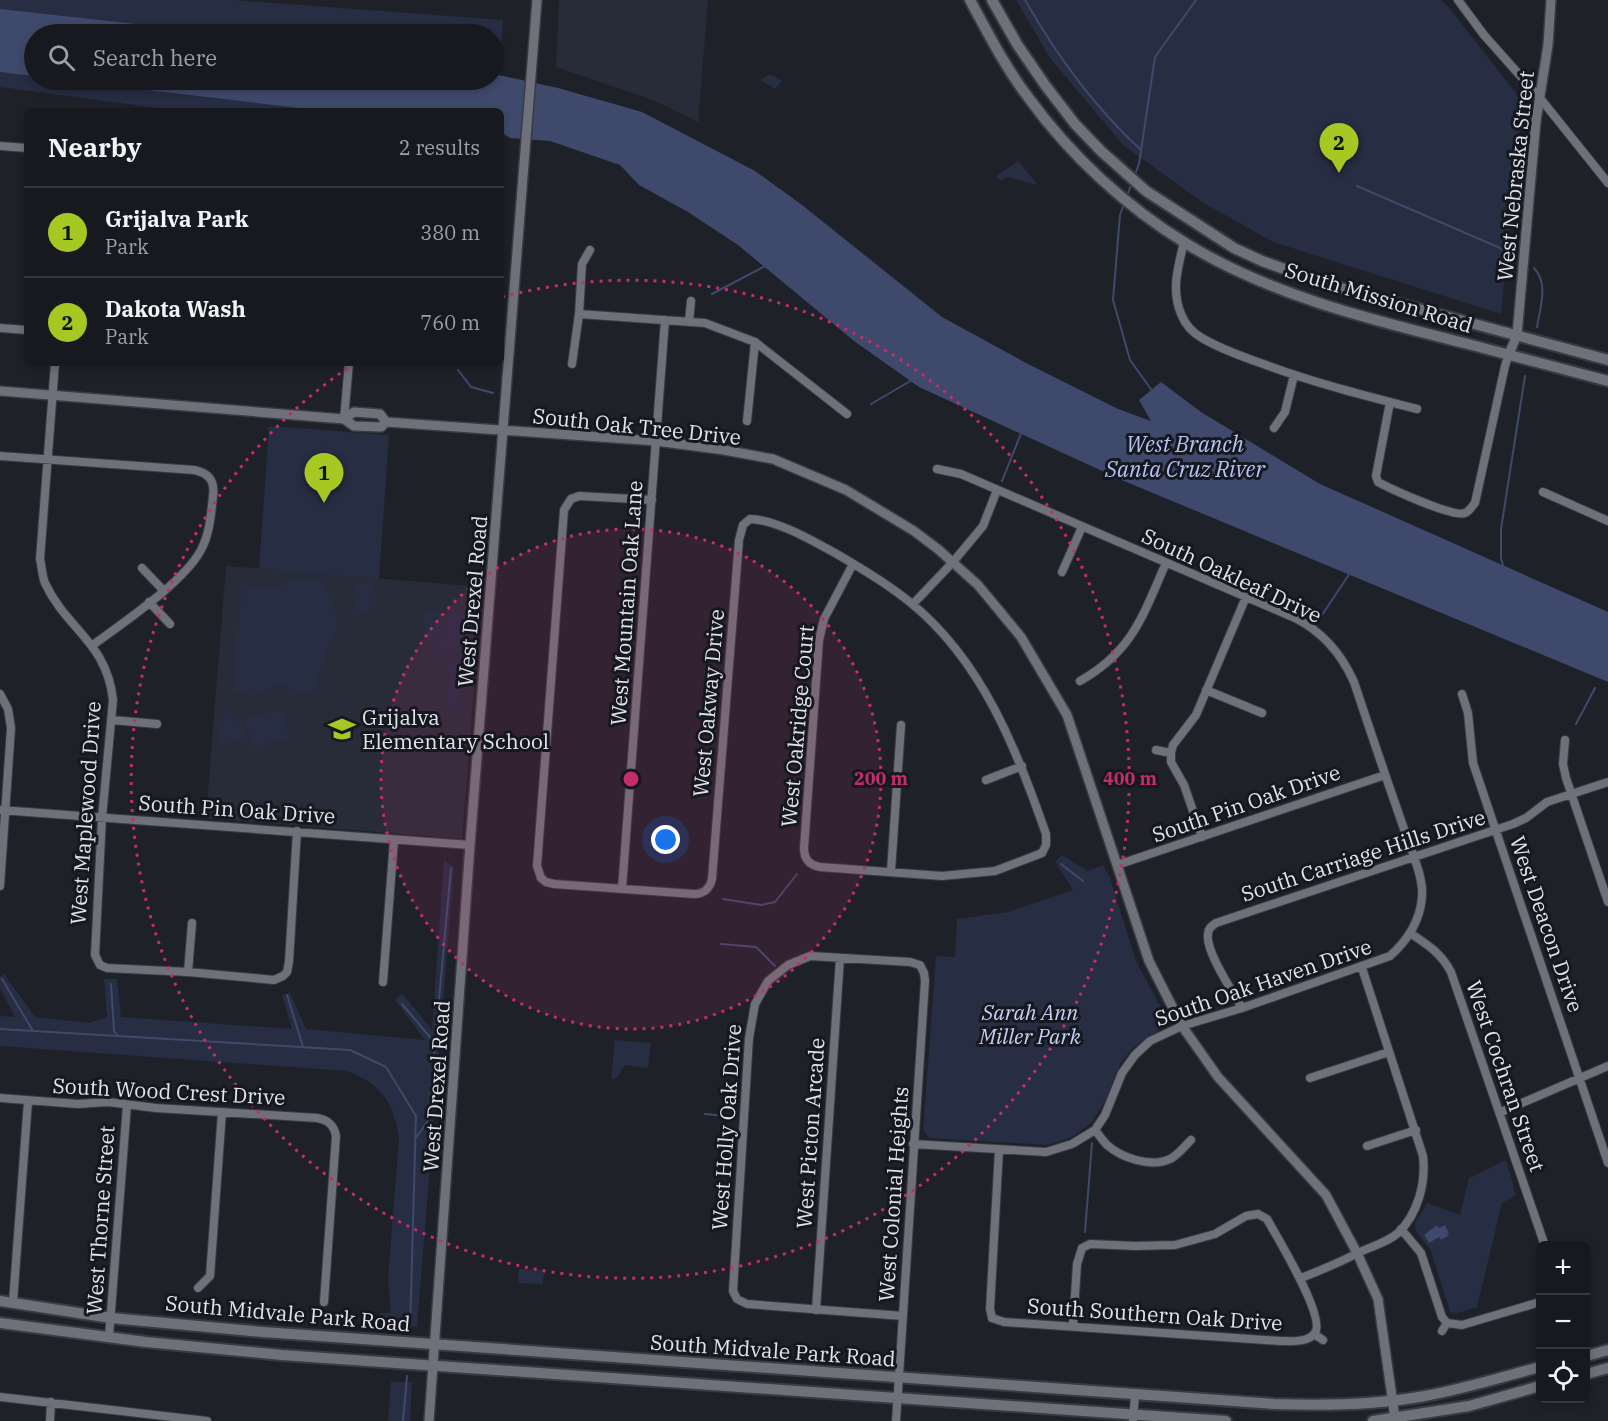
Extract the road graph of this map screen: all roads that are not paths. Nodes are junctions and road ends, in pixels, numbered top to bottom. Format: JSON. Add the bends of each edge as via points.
{"nodes":[{"id":1,"x":537,"y":0,"type":"edge"},
{"id":2,"x":970,"y":0,"type":"edge"},
{"id":3,"x":992,"y":0,"type":"edge"},
{"id":4,"x":1458,"y":0,"type":"edge"},
{"id":5,"x":1551,"y":0,"type":"edge"},
{"id":6,"x":1540,"y":98,"type":"junction"},
{"id":7,"x":0,"y":146,"type":"edge"},
{"id":8,"x":24,"y":148,"type":"edge"},
{"id":9,"x":1608,"y":183,"type":"edge"},
{"id":10,"x":1184,"y":242,"type":"junction"},
{"id":11,"x":590,"y":250,"type":"dead end"},
{"id":12,"x":1296,"y":273,"type":"junction"},
{"id":13,"x":1289,"y":292,"type":"junction"},
{"id":14,"x":691,"y":301,"type":"dead end"},
{"id":15,"x":579,"y":314,"type":"junction"},
{"id":16,"x":665,"y":320,"type":"junction"},
{"id":17,"x":689,"y":322,"type":"junction"},
{"id":18,"x":0,"y":328,"type":"edge"},
{"id":19,"x":24,"y":330,"type":"edge"},
{"id":20,"x":1517,"y":335,"type":"junction"},
{"id":21,"x":755,"y":342,"type":"junction"},
{"id":22,"x":1509,"y":354,"type":"junction"},
{"id":23,"x":1608,"y":360,"type":"edge"},
{"id":24,"x":572,"y":364,"type":"dead end"},
{"id":25,"x":55,"y":366,"type":"edge"},
{"id":26,"x":348,"y":366,"type":"edge"},
{"id":27,"x":1294,"y":375,"type":"junction"},
{"id":28,"x":1608,"y":381,"type":"edge"},
{"id":29,"x":0,"y":391,"type":"edge"},
{"id":30,"x":52,"y":395,"type":"junction"},
{"id":31,"x":1390,"y":402,"type":"junction"},
{"id":32,"x":1417,"y":409,"type":"dead end"},
{"id":33,"x":847,"y":414,"type":"dead end"},
{"id":34,"x":344,"y":419,"type":"junction"},
{"id":35,"x":747,"y":421,"type":"dead end"},
{"id":36,"x":1274,"y":428,"type":"dead end"},
{"id":37,"x":504,"y":431,"type":"junction"},
{"id":38,"x":656,"y":441,"type":"junction"},
{"id":39,"x":0,"y":456,"type":"edge"},
{"id":40,"x":49,"y":460,"type":"junction"},
{"id":41,"x":937,"y":469,"type":"dead end"},
{"id":42,"x":997,"y":490,"type":"junction"},
{"id":43,"x":1543,"y":492,"type":"dead end"},
{"id":44,"x":652,"y":500,"type":"junction"},
{"id":45,"x":1608,"y":521,"type":"edge"},
{"id":46,"x":1082,"y":527,"type":"junction"},
{"id":47,"x":953,"y":562,"type":"junction"},
{"id":48,"x":1166,"y":563,"type":"junction"},
{"id":49,"x":853,"y":564,"type":"junction"},
{"id":50,"x":142,"y":568,"type":"dead end"},
{"id":51,"x":1062,"y":572,"type":"dead end"},
{"id":52,"x":163,"y":590,"type":"junction"},
{"id":53,"x":1246,"y":597,"type":"junction"},
{"id":54,"x":149,"y":602,"type":"junction"},
{"id":55,"x":913,"y":604,"type":"junction"},
{"id":56,"x":170,"y":624,"type":"dead end"},
{"id":57,"x":93,"y":645,"type":"junction"},
{"id":58,"x":1080,"y":681,"type":"dead end"},
{"id":59,"x":1206,"y":690,"type":"junction"},
{"id":60,"x":0,"y":694,"type":"edge"},
{"id":61,"x":1462,"y":694,"type":"dead end"},
{"id":62,"x":1262,"y":713,"type":"dead end"},
{"id":63,"x":112,"y":720,"type":"junction"},
{"id":64,"x":157,"y":724,"type":"dead end"},
{"id":65,"x":901,"y":725,"type":"dead end"},
{"id":66,"x":1565,"y":740,"type":"dead end"},
{"id":67,"x":1156,"y":750,"type":"dead end"},
{"id":68,"x":1171,"y":753,"type":"junction"},
{"id":69,"x":1022,"y":766,"type":"junction"},
{"id":70,"x":1385,"y":775,"type":"junction"},
{"id":71,"x":986,"y":780,"type":"dead end"},
{"id":72,"x":1608,"y":782,"type":"edge"},
{"id":73,"x":1571,"y":793,"type":"junction"},
{"id":74,"x":3,"y":810,"type":"edge"},
{"id":75,"x":102,"y":818,"type":"junction"},
{"id":76,"x":1496,"y":830,"type":"junction"},
{"id":77,"x":297,"y":831,"type":"junction"},
{"id":78,"x":1202,"y":837,"type":"junction"},
{"id":79,"x":394,"y":840,"type":"junction"},
{"id":80,"x":470,"y":845,"type":"junction"},
{"id":81,"x":1413,"y":857,"type":"junction"},
{"id":82,"x":1117,"y":865,"type":"junction"},
{"id":83,"x":891,"y":872,"type":"junction"},
{"id":84,"x":0,"y":886,"type":"edge"},
{"id":85,"x":622,"y":889,"type":"junction"},
{"id":86,"x":1608,"y":902,"type":"edge"},
{"id":87,"x":192,"y":922,"type":"dead end"},
{"id":88,"x":1410,"y":933,"type":"junction"},
{"id":89,"x":840,"y":958,"type":"junction"},
{"id":90,"x":924,"y":967,"type":"joint"},
{"id":91,"x":1362,"y":968,"type":"junction"},
{"id":92,"x":188,"y":972,"type":"junction"},
{"id":93,"x":383,"y":982,"type":"dead end"},
{"id":94,"x":1242,"y":1008,"type":"junction"},
{"id":95,"x":1182,"y":1026,"type":"junction"},
{"id":96,"x":1389,"y":1052,"type":"junction"},
{"id":97,"x":1608,"y":1066,"type":"edge"},
{"id":98,"x":1311,"y":1078,"type":"dead end"},
{"id":99,"x":1580,"y":1079,"type":"junction"},
{"id":100,"x":0,"y":1098,"type":"edge"},
{"id":101,"x":28,"y":1101,"type":"junction"},
{"id":102,"x":127,"y":1105,"type":"junction"},
{"id":103,"x":222,"y":1112,"type":"junction"},
{"id":104,"x":1501,"y":1112,"type":"junction"},
{"id":105,"x":1095,"y":1130,"type":"junction"},
{"id":106,"x":1416,"y":1130,"type":"junction"},
{"id":107,"x":1191,"y":1140,"type":"dead end"},
{"id":108,"x":913,"y":1144,"type":"junction"},
{"id":109,"x":1367,"y":1146,"type":"dead end"},
{"id":110,"x":999,"y":1150,"type":"junction"},
{"id":111,"x":1608,"y":1163,"type":"edge"},
{"id":112,"x":1401,"y":1229,"type":"junction"},
{"id":113,"x":1544,"y":1241,"type":"edge"},
{"id":114,"x":1358,"y":1253,"type":"junction"},
{"id":115,"x":1301,"y":1278,"type":"junction"},
{"id":116,"x":198,"y":1288,"type":"dead end"},
{"id":117,"x":0,"y":1301,"type":"edge"},
{"id":118,"x":13,"y":1302,"type":"junction"},
{"id":119,"x":324,"y":1302,"type":"dead end"},
{"id":120,"x":1536,"y":1303,"type":"edge"},
{"id":121,"x":816,"y":1310,"type":"junction"},
{"id":122,"x":903,"y":1316,"type":"junction"},
{"id":123,"x":111,"y":1318,"type":"junction"},
{"id":124,"x":0,"y":1323,"type":"edge"},
{"id":125,"x":1448,"y":1324,"type":"junction"},
{"id":126,"x":1073,"y":1326,"type":"junction"},
{"id":127,"x":1442,"y":1331,"type":"dead end"},
{"id":128,"x":1315,"y":1333,"type":"junction"},
{"id":129,"x":110,"y":1337,"type":"junction"},
{"id":130,"x":1323,"y":1340,"type":"dead end"},
{"id":131,"x":433,"y":1344,"type":"junction"},
{"id":132,"x":1608,"y":1350,"type":"edge"},
{"id":133,"x":1590,"y":1355,"type":"edge"},
{"id":134,"x":433,"y":1366,"type":"junction"},
{"id":135,"x":1536,"y":1368,"type":"edge"},
{"id":136,"x":1608,"y":1368,"type":"edge"},
{"id":137,"x":1590,"y":1373,"type":"edge"},
{"id":138,"x":899,"y":1379,"type":"junction"},
{"id":139,"x":1536,"y":1387,"type":"edge"},
{"id":140,"x":1135,"y":1395,"type":"junction"},
{"id":141,"x":0,"y":1397,"type":"edge"},
{"id":142,"x":898,"y":1398,"type":"junction"},
{"id":143,"x":1393,"y":1400,"type":"junction"},
{"id":144,"x":51,"y":1402,"type":"junction"},
{"id":145,"x":1133,"y":1418,"type":"edge"},
{"id":146,"x":1395,"y":1420,"type":"edge"},
{"id":147,"x":51,"y":1421,"type":"edge"},
{"id":148,"x":207,"y":1421,"type":"edge"},
{"id":149,"x":429,"y":1421,"type":"edge"},
{"id":150,"x":896,"y":1421,"type":"edge"},
{"id":151,"x":1226,"y":1421,"type":"edge"},
{"id":152,"x":1373,"y":1421,"type":"edge"}],
"edges":[{"from":1,"to":37,"type":"street","name":"West Drexel Road"},
{"from":2,"to":10,"type":"main road","name":"South Mission Road","via":[[1027,96],[1060,136],[1115,190]]},
{"from":3,"to":12,"type":"main road","name":"South Mission Road","via":[[1045,85],[1075,124],[1120,170],[1234,248]]},
{"from":4,"to":6,"type":"street"},
{"from":5,"to":6,"type":"street","name":"West Nebraska Street"},
{"from":6,"to":9,"type":"street"},
{"from":6,"to":20,"type":"street","name":"West Nebraska Street"},
{"from":7,"to":8,"type":"street"},
{"from":10,"to":13,"type":"main road","name":"South Mission Road","via":[[1251,278]]},
{"from":10,"to":27,"type":"street","via":[[1175,282],[1179,307],[1188,327],[1227,351]]},
{"from":11,"to":15,"type":"street","via":[[582,264]]},
{"from":12,"to":13,"type":"main road"},
{"from":12,"to":20,"type":"main road","name":"South Mission Road"},
{"from":13,"to":22,"type":"main road","name":"South Mission Road","via":[[1320,304]]},
{"from":14,"to":17,"type":"street"},
{"from":15,"to":16,"type":"street"},
{"from":15,"to":24,"type":"street"},
{"from":16,"to":17,"type":"street"},
{"from":16,"to":38,"type":"street","name":"West Mountain Oak Lane"},
{"from":17,"to":21,"type":"street","via":[[705,323]]},
{"from":18,"to":19,"type":"street"},
{"from":20,"to":22,"type":"street","name":"West Nebraska Street"},
{"from":20,"to":23,"type":"main road","name":"South Mission Road"},
{"from":21,"to":33,"type":"street"},
{"from":21,"to":35,"type":"street"},
{"from":22,"to":28,"type":"main road","name":"South Mission Road"},
{"from":22,"to":31,"type":"street","via":[[1475,503],[1466,513],[1439,509],[1378,482]]},
{"from":25,"to":30,"type":"street","name":"West Maplewood Drive"},
{"from":26,"to":34,"type":"street"},
{"from":27,"to":31,"type":"street"},
{"from":27,"to":36,"type":"street","via":[[1286,412]]},
{"from":29,"to":30,"type":"street","name":"South Oak Tree Drive"},
{"from":30,"to":34,"type":"street","name":"South Oak Tree Drive"},
{"from":30,"to":40,"type":"street","name":"West Maplewood Drive"},
{"from":31,"to":32,"type":"street"},
{"from":34,"to":37,"type":"street","name":"South Oak Tree Drive","via":[[354,412],[380,414],[386,422]]},
{"from":37,"to":38,"type":"street","name":"South Oak Tree Drive"},
{"from":37,"to":80,"type":"street","name":"West Drexel Road"},
{"from":38,"to":44,"type":"street","name":"West Mountain Oak Lane"},
{"from":38,"to":47,"type":"street","name":"South Oak Tree Drive","via":[[773,459],[846,490],[914,531]]},
{"from":39,"to":40,"type":"street"},
{"from":40,"to":52,"type":"street","via":[[194,470],[212,476],[209,531],[202,548],[185,572]]},
{"from":40,"to":57,"type":"street","name":"West Maplewood Drive","via":[[40,560],[44,580],[55,600]]},
{"from":41,"to":42,"type":"street","name":"South Oakleaf Drive","via":[[961,474]]},
{"from":42,"to":46,"type":"street","name":"South Oakleaf Drive"},
{"from":42,"to":47,"type":"street","via":[[983,526]]},
{"from":43,"to":45,"type":"street"},
{"from":44,"to":85,"type":"street","name":"West Mountain Oak Lane"},
{"from":44,"to":85,"type":"street","via":[[568,496],[564,510],[539,881]]},
{"from":46,"to":48,"type":"street","name":"South Oakleaf Drive"},
{"from":46,"to":51,"type":"street"},
{"from":47,"to":55,"type":"street"},
{"from":47,"to":82,"type":"street","name":"South Oak Tree Drive","via":[[1012,626],[1067,715]]},
{"from":48,"to":53,"type":"street","name":"South Oakleaf Drive"},
{"from":48,"to":58,"type":"street","via":[[1126,645]]},
{"from":49,"to":55,"type":"street"},
{"from":49,"to":83,"type":"street","name":"West Oakridge Court","via":[[824,619],[819,640],[805,858],[806,865]]},
{"from":49,"to":85,"type":"street","name":"West Oakway Drive","via":[[799,535],[758,519],[745,519],[739,540],[709,890],[694,894]]},
{"from":50,"to":52,"type":"street"},
{"from":52,"to":54,"type":"street"},
{"from":53,"to":59,"type":"street"},
{"from":53,"to":70,"type":"street","name":"South Oakleaf Drive","via":[[1304,623],[1337,652],[1354,682]]},
{"from":54,"to":56,"type":"street"},
{"from":54,"to":57,"type":"street"},
{"from":55,"to":69,"type":"street","via":[[970,669],[994,706]]},
{"from":57,"to":63,"type":"street","name":"West Maplewood Drive","via":[[111,684]]},
{"from":59,"to":62,"type":"street"},
{"from":59,"to":68,"type":"street","via":[[1196,715]]},
{"from":60,"to":74,"type":"street","via":[[11,728]]},
{"from":61,"to":76,"type":"street","name":"West Deacon Drive","via":[[1473,763]]},
{"from":63,"to":64,"type":"street"},
{"from":63,"to":75,"type":"street","name":"West Maplewood Drive"},
{"from":65,"to":83,"type":"street"},
{"from":66,"to":73,"type":"street","via":[[1564,771]]},
{"from":67,"to":68,"type":"street"},
{"from":68,"to":78,"type":"street","via":[[1171,762],[1184,785]]},
{"from":69,"to":71,"type":"street"},
{"from":69,"to":83,"type":"street","via":[[1048,849],[995,871],[942,876]]},
{"from":70,"to":78,"type":"street","name":"South Pin Oak Drive"},
{"from":70,"to":81,"type":"street","name":"South Oakleaf Drive"},
{"from":72,"to":73,"type":"street","name":"South Carriage Hills Drive"},
{"from":73,"to":76,"type":"street","name":"South Carriage Hills Drive"},
{"from":73,"to":86,"type":"street"},
{"from":74,"to":75,"type":"street","name":"South Pin Oak Drive"},
{"from":74,"to":84,"type":"street"},
{"from":75,"to":77,"type":"street","name":"South Pin Oak Drive"},
{"from":75,"to":92,"type":"street","name":"West Maplewood Drive","via":[[96,963],[107,968]]},
{"from":76,"to":81,"type":"street","name":"South Carriage Hills Drive"},
{"from":76,"to":99,"type":"street","name":"West Deacon Drive"},
{"from":77,"to":79,"type":"street","name":"South Pin Oak Drive"},
{"from":77,"to":92,"type":"street","via":[[285,979]]},
{"from":78,"to":82,"type":"street","name":"South Pin Oak Drive"},
{"from":79,"to":80,"type":"street","name":"South Pin Oak Drive"},
{"from":79,"to":93,"type":"street"},
{"from":80,"to":131,"type":"street","name":"West Drexel Road"},
{"from":81,"to":88,"type":"street","name":"South Oak Haven Drive","via":[[1422,895]]},
{"from":81,"to":94,"type":"street","name":"South Carriage Hills Drive","via":[[1209,927],[1205,931],[1208,944]]},
{"from":82,"to":95,"type":"street","name":"South Oak Tree Drive","via":[[1149,961]]},
{"from":87,"to":92,"type":"street"},
{"from":88,"to":91,"type":"street","name":"South Oak Haven Drive","via":[[1390,956]]},
{"from":88,"to":104,"type":"street","name":"West Cochran Street","via":[[1436,949],[1451,972]]},
{"from":89,"to":90,"type":"street","name":"West Holly Oak Drive","via":[[910,962]]},
{"from":89,"to":121,"type":"street","name":"West Picton Arcade"},
{"from":89,"to":121,"type":"street","name":"West Holly Oak Drive","via":[[810,956],[788,965],[768,981],[755,1005],[749,1038],[735,1300]]},
{"from":90,"to":108,"type":"street","name":"West Colonial Heights"},
{"from":91,"to":94,"type":"street","name":"South Oak Haven Drive"},
{"from":91,"to":96,"type":"street"},
{"from":94,"to":95,"type":"street","name":"South Oak Haven Drive"},
{"from":95,"to":105,"type":"street","name":"South Oak Haven Drive","via":[[1150,1041],[1135,1055]]},
{"from":95,"to":114,"type":"street","name":"South Oak Tree Drive","via":[[1218,1077],[1326,1195]]},
{"from":96,"to":98,"type":"street"},
{"from":96,"to":106,"type":"street"},
{"from":97,"to":99,"type":"street"},
{"from":99,"to":104,"type":"street"},
{"from":99,"to":111,"type":"street","name":"West Deacon Drive"},
{"from":100,"to":101,"type":"street","name":"South Wood Crest Drive"},
{"from":101,"to":102,"type":"street","name":"South Wood Crest Drive"},
{"from":101,"to":118,"type":"street"},
{"from":102,"to":103,"type":"street","name":"South Wood Crest Drive"},
{"from":102,"to":123,"type":"street","name":"West Thorne Street"},
{"from":103,"to":116,"type":"street","via":[[210,1276]]},
{"from":103,"to":119,"type":"street","name":"South Wood Crest Drive","via":[[317,1118],[335,1124]]},
{"from":104,"to":113,"type":"street","name":"West Cochran Street"},
{"from":105,"to":107,"type":"street","via":[[1122,1155],[1142,1161],[1172,1159]]},
{"from":105,"to":110,"type":"street","via":[[1072,1144],[1046,1152]]},
{"from":106,"to":109,"type":"street"},
{"from":106,"to":112,"type":"street","via":[[1423,1156],[1423,1183],[1411,1217]]},
{"from":108,"to":110,"type":"street"},
{"from":108,"to":122,"type":"street","name":"West Colonial Heights"},
{"from":110,"to":126,"type":"street","name":"South Southern Oak Drive","via":[[990,1321]]},
{"from":112,"to":114,"type":"street"},
{"from":112,"to":125,"type":"street","via":[[1421,1253],[1442,1317]]},
{"from":114,"to":115,"type":"street"},
{"from":114,"to":143,"type":"street","name":"South Oak Tree Drive","via":[[1378,1299]]},
{"from":115,"to":126,"type":"street","via":[[1258,1210],[1215,1234],[1175,1245],[1080,1245]]},
{"from":115,"to":128,"type":"street","via":[[1316,1318]]},
{"from":117,"to":118,"type":"main road","name":"South Midvale Park Road"},
{"from":118,"to":123,"type":"main road","name":"South Midvale Park Road"},
{"from":120,"to":125,"type":"street","via":[[1461,1324]]},
{"from":121,"to":122,"type":"street"},
{"from":122,"to":138,"type":"street","name":"West Colonial Heights"},
{"from":123,"to":129,"type":"street","name":"West Thorne Street"},
{"from":123,"to":131,"type":"main road","name":"South Midvale Park Road"},
{"from":124,"to":129,"type":"main road","name":"South Midvale Park Road"},
{"from":125,"to":127,"type":"street"},
{"from":126,"to":128,"type":"street","name":"South Southern Oak Drive","via":[[1280,1341],[1303,1340]]},
{"from":128,"to":130,"type":"street"},
{"from":129,"to":134,"type":"main road","name":"South Midvale Park Road"},
{"from":131,"to":134,"type":"street","name":"West Drexel Road"},
{"from":131,"to":138,"type":"main road","name":"South Midvale Park Road"},
{"from":132,"to":133,"type":"main road"},
{"from":134,"to":142,"type":"main road","name":"South Midvale Park Road"},
{"from":134,"to":149,"type":"street","name":"West Drexel Road"},
{"from":135,"to":143,"type":"main road","name":"South Midvale Park Road","via":[[1437,1394]]},
{"from":136,"to":137,"type":"main road"},
{"from":138,"to":140,"type":"main road","name":"South Midvale Park Road"},
{"from":138,"to":142,"type":"street","name":"West Colonial Heights"},
{"from":139,"to":146,"type":"main road","via":[[1469,1406]]},
{"from":140,"to":143,"type":"main road","name":"South Midvale Park Road","via":[[1287,1405]]},
{"from":140,"to":145,"type":"street"},
{"from":141,"to":144,"type":"street"},
{"from":142,"to":145,"type":"main road","name":"South Midvale Park Road"},
{"from":142,"to":150,"type":"street","name":"West Colonial Heights"},
{"from":143,"to":146,"type":"street","name":"South Oak Tree Drive"},
{"from":144,"to":147,"type":"street"},
{"from":144,"to":148,"type":"street"},
{"from":145,"to":151,"type":"main road","name":"South Midvale Park Road"},
{"from":146,"to":152,"type":"main road"}]}
